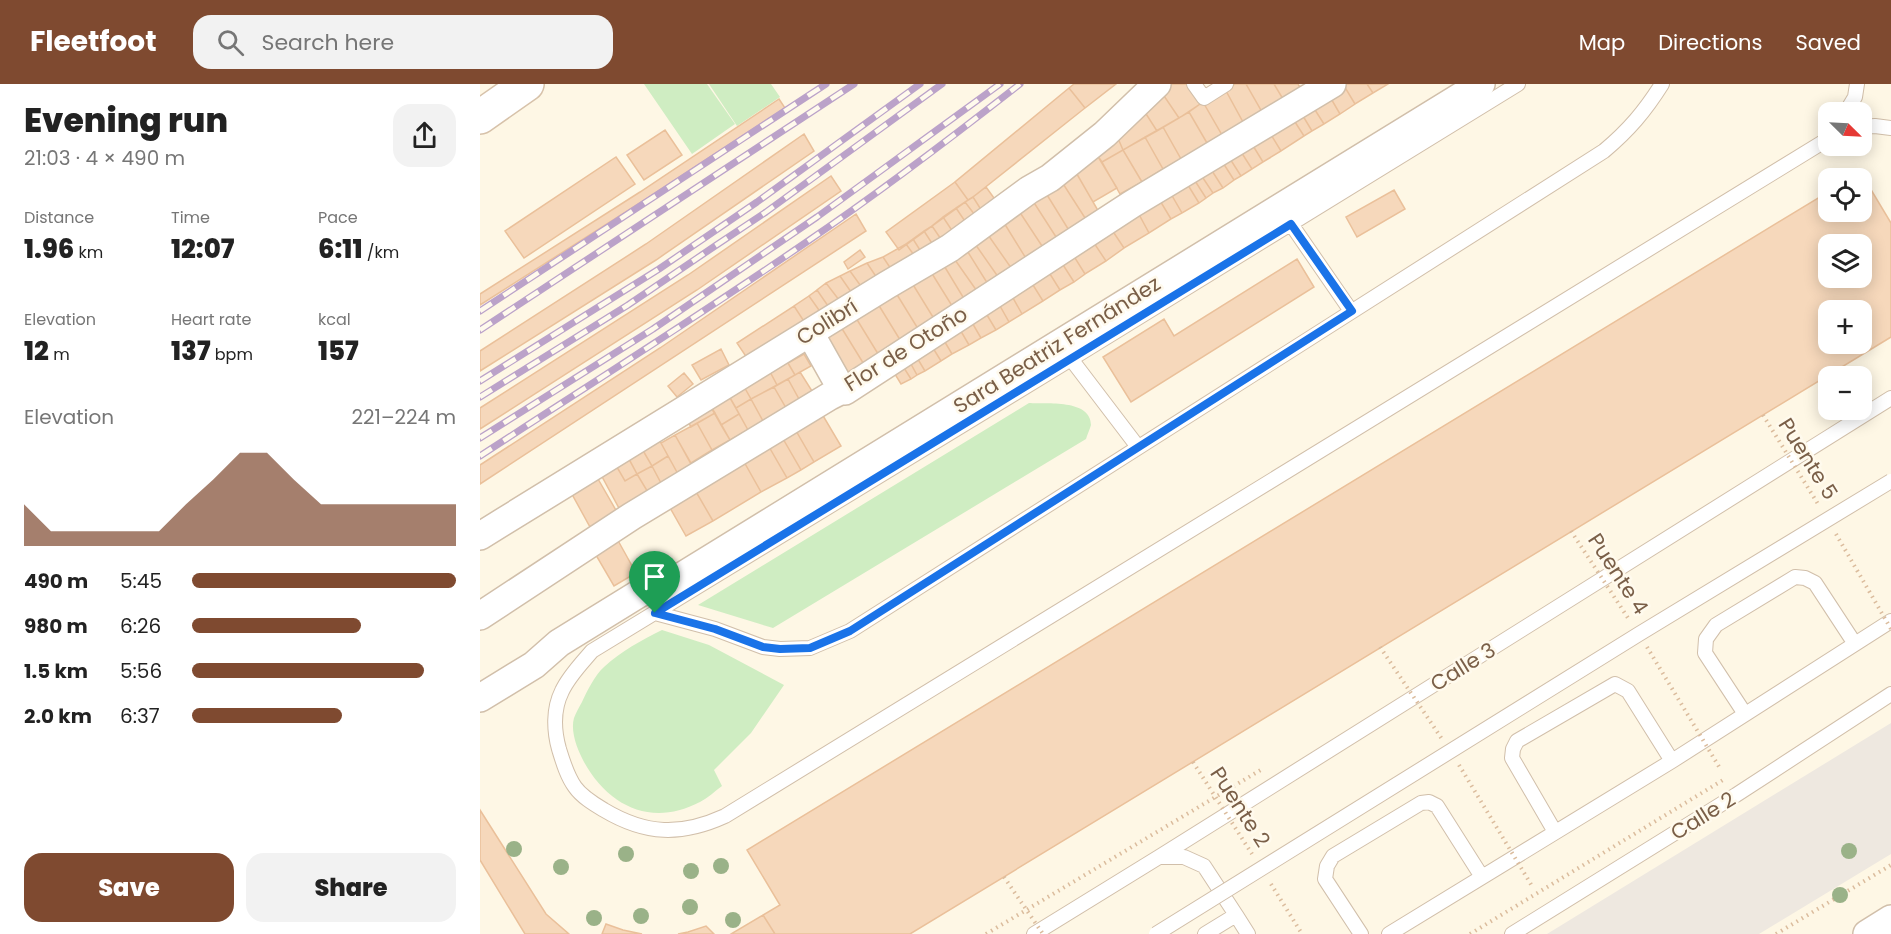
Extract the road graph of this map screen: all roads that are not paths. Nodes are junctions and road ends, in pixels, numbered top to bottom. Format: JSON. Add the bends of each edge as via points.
{"nodes":[{"id":1,"x":527,"y":84,"type":"edge"},
{"id":2,"x":1157,"y":84,"type":"edge"},
{"id":3,"x":1194,"y":84,"type":"edge"},
{"id":4,"x":1226,"y":84,"type":"edge"},
{"id":5,"x":1332,"y":84,"type":"edge"},
{"id":6,"x":1481,"y":84,"type":"edge"},
{"id":7,"x":1518,"y":84,"type":"edge"},
{"id":8,"x":1662,"y":84,"type":"edge"},
{"id":9,"x":1857,"y":84,"type":"edge"},
{"id":10,"x":1852,"y":102,"type":"edge"},
{"id":11,"x":480,"y":117,"type":"edge"},
{"id":12,"x":1872,"y":126,"type":"edge"},
{"id":13,"x":1891,"y":128,"type":"edge"},
{"id":14,"x":1818,"y":145,"type":"edge"},
{"id":15,"x":1291,"y":224,"type":"junction"},
{"id":16,"x":1352,"y":311,"type":"junction"},
{"id":17,"x":810,"y":333,"type":"junction"},
{"id":18,"x":1071,"y":359,"type":"junction"},
{"id":19,"x":842,"y":390,"type":"junction"},
{"id":20,"x":1891,"y":398,"type":"edge"},
{"id":21,"x":1138,"y":447,"type":"junction"},
{"id":22,"x":1891,"y":481,"type":"edge"},
{"id":23,"x":480,"y":536,"type":"edge"},
{"id":24,"x":655,"y":613,"type":"junction"},
{"id":25,"x":480,"y":616,"type":"edge"},
{"id":26,"x":1891,"y":621,"type":"edge"},
{"id":27,"x":1855,"y":644,"type":"junction"},
{"id":28,"x":1891,"y":693,"type":"edge"},
{"id":29,"x":480,"y":698,"type":"edge"},
{"id":30,"x":1745,"y":714,"type":"junction"},
{"id":31,"x":1672,"y":761,"type":"junction"},
{"id":32,"x":1555,"y":832,"type":"junction"},
{"id":33,"x":1160,"y":857,"type":"junction"},
{"id":34,"x":1482,"y":877,"type":"junction"},
{"id":35,"x":1236,"y":915,"type":"junction"},
{"id":36,"x":1891,"y":919,"type":"edge"},
{"id":37,"x":1034,"y":934,"type":"edge"},
{"id":38,"x":1156,"y":934,"type":"edge"},
{"id":39,"x":1205,"y":934,"type":"edge"},
{"id":40,"x":1248,"y":934,"type":"edge"},
{"id":41,"x":1361,"y":934,"type":"edge"},
{"id":42,"x":1389,"y":934,"type":"edge"},
{"id":43,"x":1512,"y":934,"type":"edge"},
{"id":44,"x":1868,"y":934,"type":"edge"}],
"edges":[{"from":1,"to":11,"type":"street"},
{"from":2,"to":17,"type":"street","name":"Colibrí","via":[[1105,134],[1050,178],[950,248]]},
{"from":3,"to":4,"type":"lane","via":[[1204,98]]},
{"from":5,"to":19,"type":"street","name":"Flor de Otoño","via":[[1132,204]]},
{"from":6,"to":29,"type":"street","name":"Sara Beatriz Fernández","via":[[674,580],[640,593]]},
{"from":7,"to":15,"type":"lane"},
{"from":8,"to":16,"type":"lane","via":[[1641,116],[1604,151]]},
{"from":9,"to":10,"type":"lane"},
{"from":12,"to":13,"type":"lane"},
{"from":14,"to":24,"type":"lane","via":[[731,813],[698,827],[676,831],[635,825],[588,799],[576,788],[563,764],[555,736],[561,692],[575,670],[592,651]]},
{"from":15,"to":16,"type":"lane"},
{"from":15,"to":18,"type":"lane"},
{"from":16,"to":21,"type":"lane"},
{"from":17,"to":19,"type":"street"},
{"from":17,"to":23,"type":"street","name":"Colibrí"},
{"from":18,"to":21,"type":"lane"},
{"from":18,"to":24,"type":"lane"},
{"from":19,"to":25,"type":"street","name":"Flor de Otoño","via":[[632,516]]},
{"from":20,"to":33,"type":"lane","name":"Calle 3"},
{"from":21,"to":24,"type":"lane","via":[[850,631],[817,646],[763,647]]},
{"from":22,"to":38,"type":"lane","bridge":true},
{"from":26,"to":27,"type":"lane"},
{"from":27,"to":30,"type":"lane"},
{"from":27,"to":30,"type":"lane","via":[[1815,583],[1805,578],[1795,578],[1716,625],[1706,639],[1705,653]]},
{"from":28,"to":43,"type":"lane","name":"Calle 2"},
{"from":30,"to":31,"type":"lane"},
{"from":31,"to":32,"type":"lane"},
{"from":31,"to":32,"type":"lane","via":[[1628,691],[1615,684],[1517,741],[1512,758]]},
{"from":32,"to":34,"type":"lane"},
{"from":33,"to":35,"type":"lane","via":[[1184,857],[1204,866]]},
{"from":33,"to":37,"type":"lane","name":"Calle 3"},
{"from":34,"to":41,"type":"lane","via":[[1437,806],[1420,803],[1334,856],[1327,866],[1325,879]]},
{"from":34,"to":42,"type":"lane"},
{"from":35,"to":39,"type":"lane"},
{"from":35,"to":40,"type":"lane"},
{"from":36,"to":44,"type":"street"}]}
